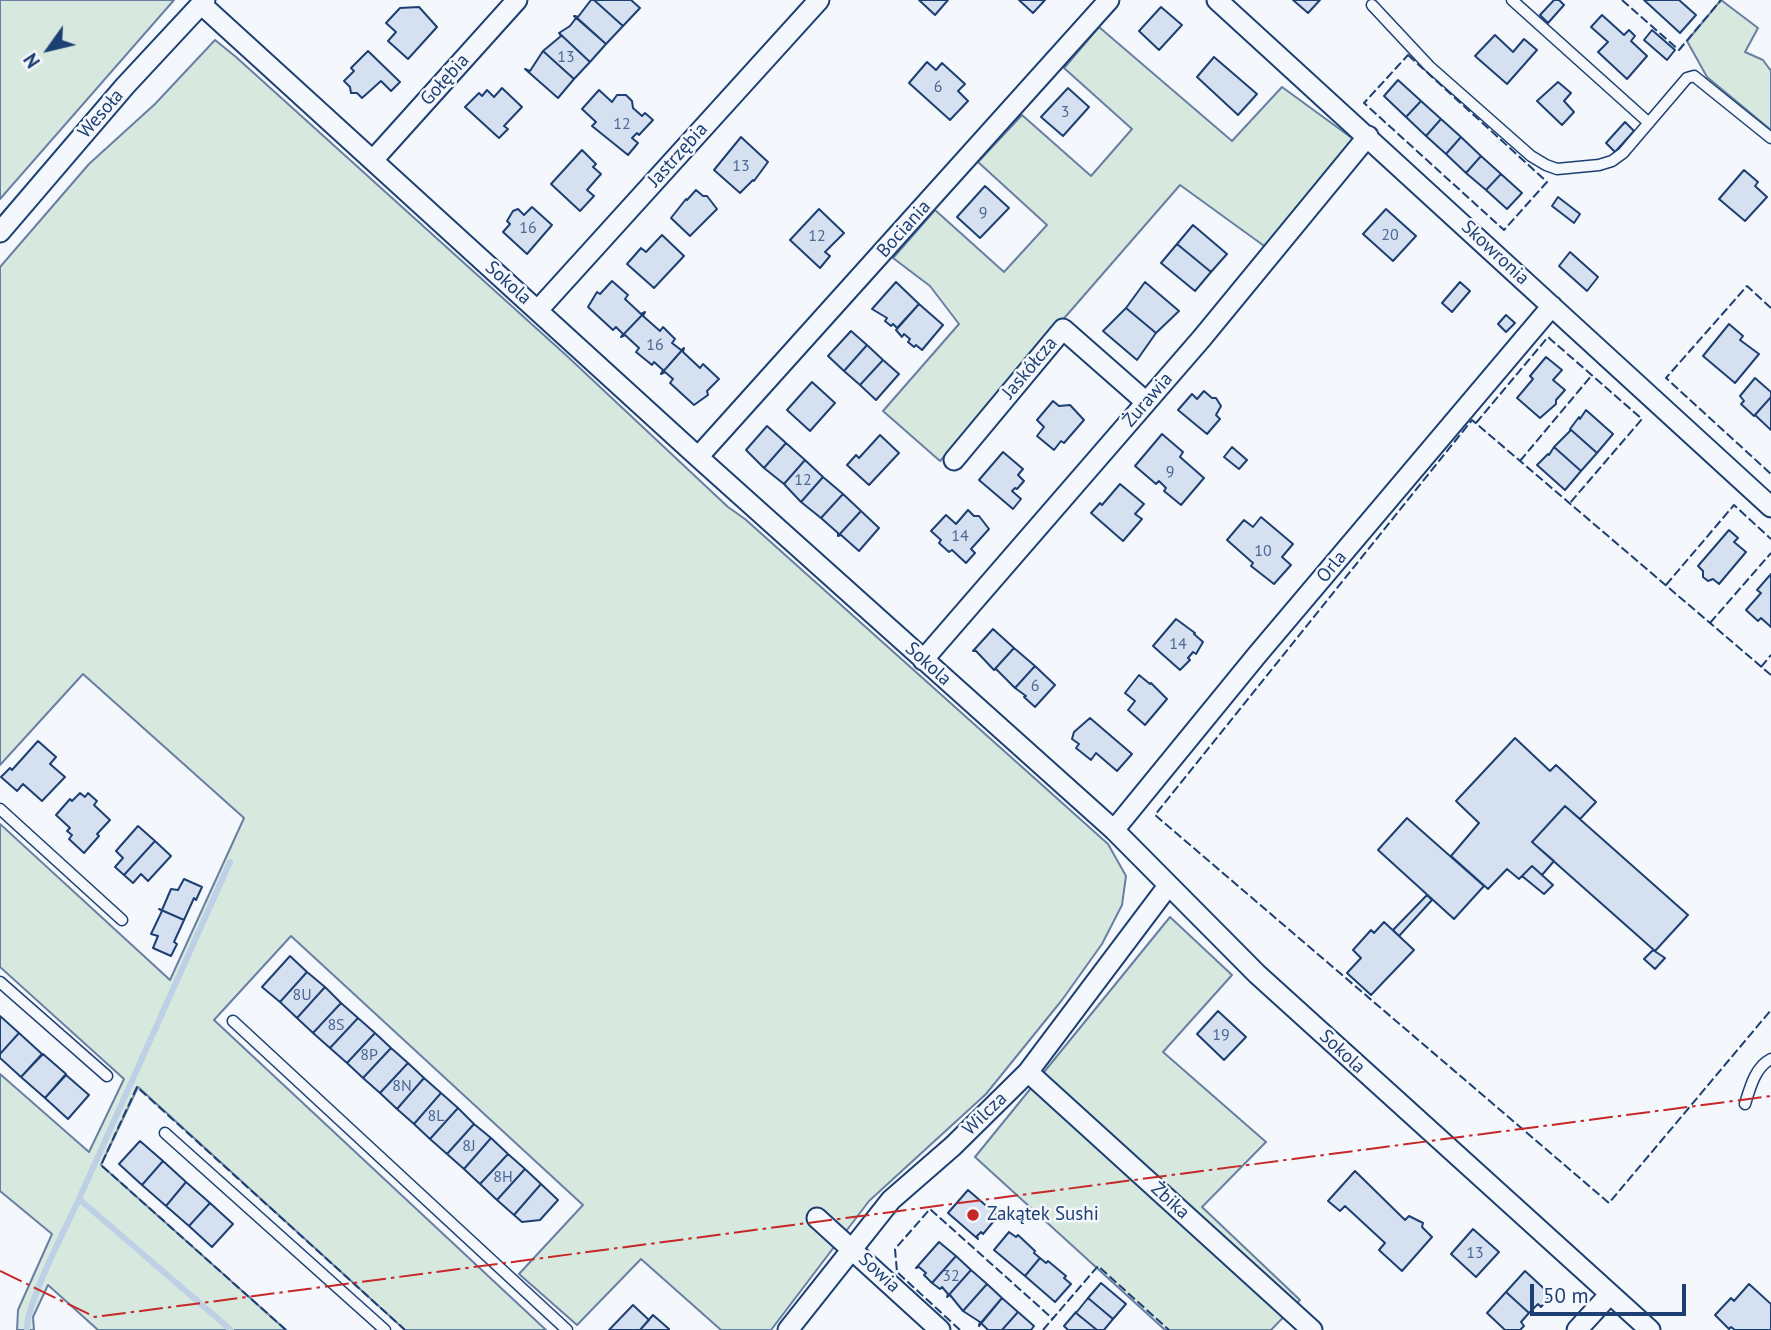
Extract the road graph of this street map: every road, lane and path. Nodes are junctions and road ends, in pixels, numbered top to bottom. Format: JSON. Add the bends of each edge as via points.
{"nodes":[{"id":1,"x":517,"y":0,"type":"edge"},
{"id":2,"x":819,"y":0,"type":"edge"},
{"id":3,"x":1109,"y":0,"type":"edge"},
{"id":4,"x":1217,"y":0,"type":"edge"},
{"id":5,"x":1512,"y":0,"type":"edge"},
{"id":6,"x":203,"y":2,"type":"edge"},
{"id":7,"x":1372,"y":5,"type":"dead end"},
{"id":8,"x":1649,"y":123,"type":"junction"},
{"id":9,"x":1368,"y":136,"type":"junction"},
{"id":10,"x":1771,"y":138,"type":"edge"},
{"id":11,"x":373,"y":160,"type":"junction"},
{"id":12,"x":0,"y":232,"type":"edge"},
{"id":13,"x":1552,"y":306,"type":"junction"},
{"id":14,"x":538,"y":310,"type":"junction"},
{"id":15,"x":1146,"y":402,"type":"junction"},
{"id":16,"x":698,"y":457,"type":"junction"},
{"id":17,"x":954,"y":460,"type":"dead end"},
{"id":18,"x":1771,"y":507,"type":"edge"},
{"id":19,"x":923,"y":660,"type":"junction"},
{"id":20,"x":0,"y":809,"type":"edge"},
{"id":21,"x":1114,"y":830,"type":"junction"},
{"id":22,"x":1168,"y":886,"type":"junction"},
{"id":23,"x":122,"y":920,"type":"dead end"},
{"id":24,"x":0,"y":982,"type":"edge"},
{"id":25,"x":233,"y":1021,"type":"dead end"},
{"id":26,"x":1771,"y":1059,"type":"edge"},
{"id":27,"x":1028,"y":1072,"type":"junction"},
{"id":28,"x":107,"y":1076,"type":"dead end"},
{"id":29,"x":1745,"y":1104,"type":"dead end"},
{"id":30,"x":165,"y":1133,"type":"dead end"},
{"id":31,"x":817,"y":1218,"type":"dead end"},
{"id":32,"x":852,"y":1248,"type":"junction"},
{"id":33,"x":1611,"y":1294,"type":"junction"},
{"id":34,"x":384,"y":1330,"type":"edge"},
{"id":35,"x":567,"y":1330,"type":"edge"},
{"id":36,"x":788,"y":1330,"type":"edge"},
{"id":37,"x":940,"y":1330,"type":"edge"},
{"id":38,"x":1312,"y":1330,"type":"edge"},
{"id":39,"x":1577,"y":1330,"type":"edge"},
{"id":40,"x":1650,"y":1330,"type":"edge"}],
"edges":[{"from":1,"to":11,"type":"street","name":"Gołębia"},
{"from":2,"to":14,"type":"street","name":"Jastrzębia"},
{"from":3,"to":16,"type":"street","name":"Bociania"},
{"from":4,"to":9,"type":"street","name":"Skowronia"},
{"from":5,"to":8,"type":"lane"},
{"from":6,"to":11,"type":"street","name":"Sokola"},
{"from":6,"to":12,"type":"street","name":"Wesoła"},
{"from":7,"to":8,"type":"lane","via":[[1429,66],[1546,165],[1565,169],[1612,161]]},
{"from":8,"to":10,"type":"lane","via":[[1687,78],[1694,76]]},
{"from":9,"to":13,"type":"street","name":"Skowronia"},
{"from":9,"to":15,"type":"street","name":"Żurawia"},
{"from":11,"to":14,"type":"street","name":"Sokola"},
{"from":13,"to":18,"type":"street","name":"Skowronia"},
{"from":13,"to":21,"type":"street","name":"Orla"},
{"from":14,"to":16,"type":"street","name":"Sokola"},
{"from":15,"to":17,"type":"street","name":"Jaskółcza","via":[[1063,330]]},
{"from":15,"to":19,"type":"street","name":"Żurawia"},
{"from":16,"to":19,"type":"street","name":"Sokola"},
{"from":19,"to":21,"type":"street","name":"Sokola"},
{"from":20,"to":23,"type":"lane"},
{"from":21,"to":22,"type":"street","name":"Sokola"},
{"from":22,"to":27,"type":"street","name":"Wilcza"},
{"from":22,"to":33,"type":"street","name":"Sokola","via":[[1257,974]]},
{"from":24,"to":28,"type":"lane"},
{"from":25,"to":35,"type":"lane"},
{"from":26,"to":29,"type":"lane","via":[[1763,1063]]},
{"from":27,"to":32,"type":"street","name":"Wilcza","via":[[891,1200]]},
{"from":27,"to":38,"type":"street","name":"Żbika"},
{"from":30,"to":34,"type":"lane"},
{"from":31,"to":32,"type":"street","name":"Sowia"},
{"from":32,"to":36,"type":"street","name":"Wilcza"},
{"from":32,"to":37,"type":"street","name":"Sowia"},
{"from":33,"to":39,"type":"street"},
{"from":33,"to":40,"type":"street","name":"Sokola"}]}
